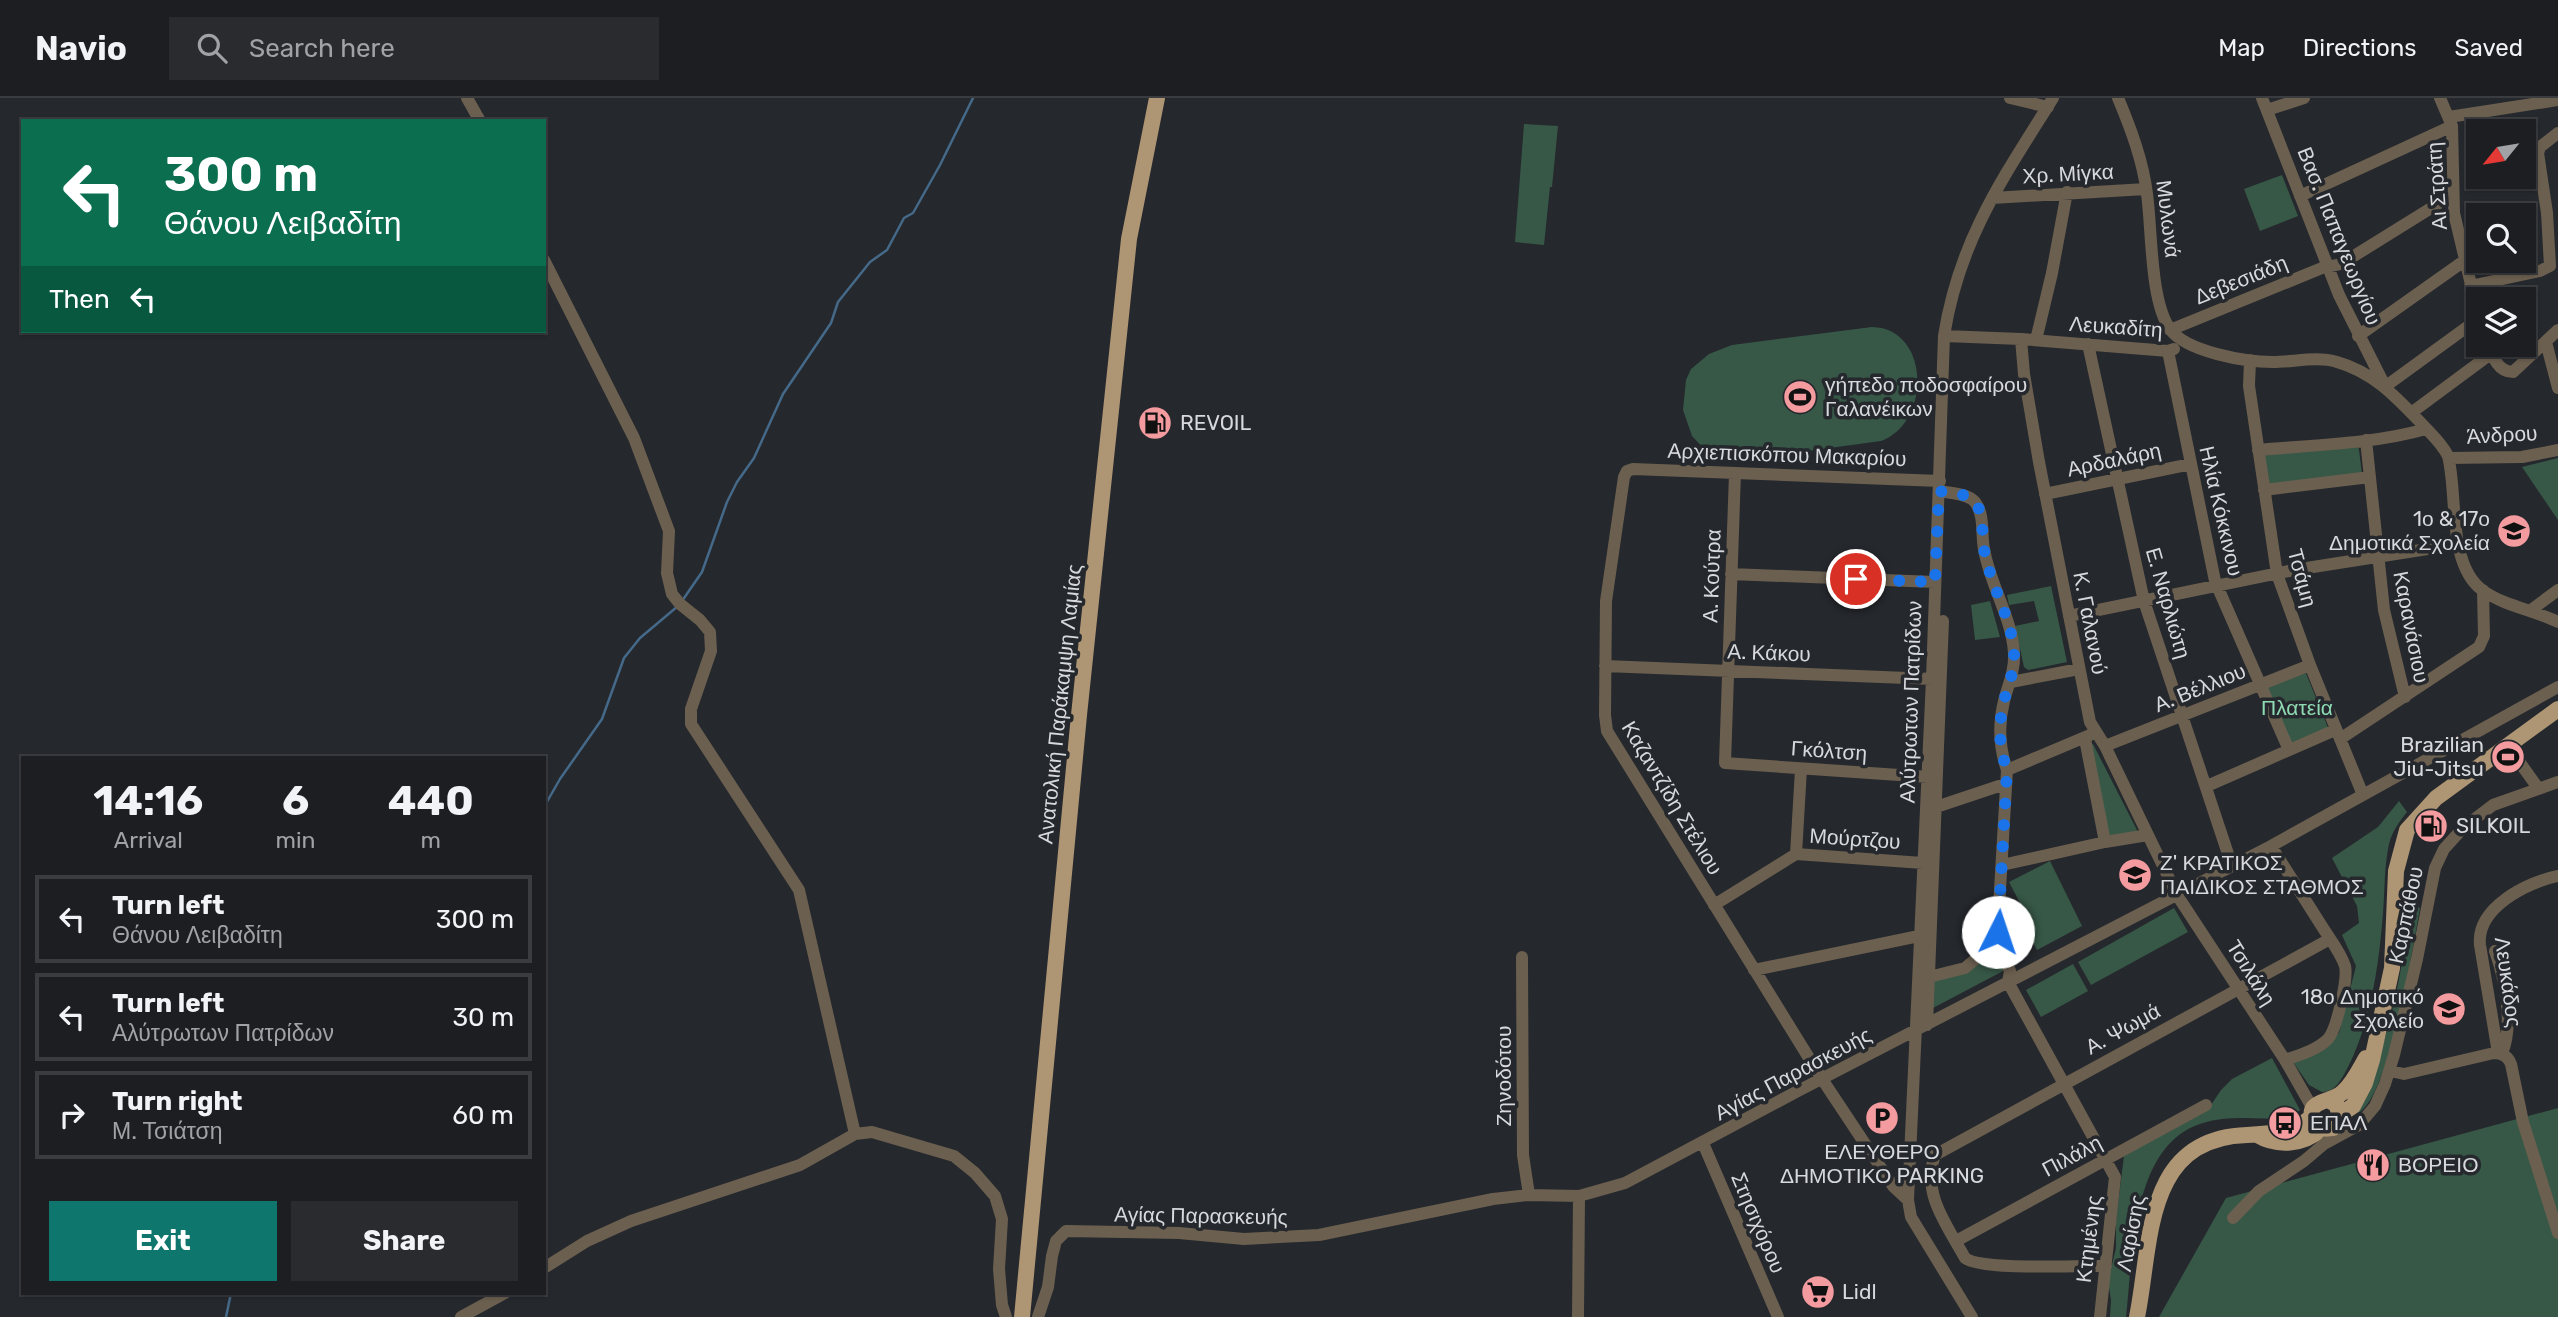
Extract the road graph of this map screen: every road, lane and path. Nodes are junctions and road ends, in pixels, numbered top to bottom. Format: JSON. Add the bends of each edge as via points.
{"nodes":[{"id":1,"x":467,"y":98,"type":"edge"},
{"id":2,"x":1157,"y":98,"type":"edge"},
{"id":3,"x":2010,"y":98,"type":"edge"},
{"id":4,"x":2118,"y":98,"type":"edge"},
{"id":5,"x":2304,"y":98,"type":"edge"},
{"id":6,"x":2440,"y":98,"type":"edge"},
{"id":7,"x":2558,"y":100,"type":"edge"},
{"id":8,"x":2051,"y":103,"type":"edge"},
{"id":9,"x":2265,"y":104,"type":"edge"},
{"id":10,"x":479,"y":119,"type":"edge"},
{"id":11,"x":2451,"y":121,"type":"junction"},
{"id":12,"x":2558,"y":133,"type":"edge"},
{"id":13,"x":2146,"y":189,"type":"junction"},
{"id":14,"x":2067,"y":192,"type":"junction"},
{"id":15,"x":2300,"y":196,"type":"junction"},
{"id":16,"x":1992,"y":198,"type":"junction"},
{"id":17,"x":2453,"y":198,"type":"junction"},
{"id":18,"x":2464,"y":261,"type":"junction"},
{"id":19,"x":546,"y":264,"type":"edge"},
{"id":20,"x":2327,"y":267,"type":"junction"},
{"id":21,"x":2470,"y":286,"type":"joint"},
{"id":22,"x":2466,"y":325,"type":"edge"},
{"id":23,"x":2171,"y":330,"type":"junction"},
{"id":24,"x":2558,"y":330,"type":"edge"},
{"id":25,"x":1944,"y":336,"type":"junction"},
{"id":26,"x":2358,"y":336,"type":"junction"},
{"id":27,"x":2021,"y":339,"type":"junction"},
{"id":28,"x":2036,"y":340,"type":"junction"},
{"id":29,"x":2182,"y":340,"type":"junction"},
{"id":30,"x":2546,"y":342,"type":"junction"},
{"id":31,"x":2088,"y":344,"type":"junction"},
{"id":32,"x":2168,"y":351,"type":"junction"},
{"id":33,"x":2536,"y":352,"type":"edge"},
{"id":34,"x":2480,"y":357,"type":"edge"},
{"id":35,"x":2494,"y":357,"type":"edge"},
{"id":36,"x":2531,"y":357,"type":"edge"},
{"id":37,"x":2250,"y":360,"type":"junction"},
{"id":38,"x":2386,"y":386,"type":"junction"},
{"id":39,"x":2558,"y":388,"type":"edge"},
{"id":40,"x":2411,"y":413,"type":"junction"},
{"id":41,"x":2426,"y":429,"type":"junction"},
{"id":42,"x":2366,"y":440,"type":"junction"},
{"id":43,"x":2259,"y":450,"type":"junction"},
{"id":44,"x":2558,"y":450,"type":"edge"},
{"id":45,"x":2449,"y":458,"type":"junction"},
{"id":46,"x":2191,"y":464,"type":"junction"},
{"id":47,"x":1633,"y":469,"type":"joint"},
{"id":48,"x":1735,"y":473,"type":"junction"},
{"id":49,"x":2370,"y":477,"type":"junction"},
{"id":50,"x":2116,"y":478,"type":"junction"},
{"id":51,"x":1939,"y":486,"type":"junction"},
{"id":52,"x":2264,"y":490,"type":"junction"},
{"id":53,"x":2045,"y":494,"type":"junction"},
{"id":54,"x":2459,"y":544,"type":"junction"},
{"id":55,"x":2379,"y":556,"type":"junction"},
{"id":56,"x":1731,"y":574,"type":"junction"},
{"id":57,"x":2277,"y":574,"type":"junction"},
{"id":58,"x":1935,"y":582,"type":"junction"},
{"id":59,"x":2218,"y":587,"type":"junction"},
{"id":60,"x":2483,"y":590,"type":"junction"},
{"id":61,"x":2558,"y":590,"type":"edge"},
{"id":62,"x":2144,"y":601,"type":"junction"},
{"id":63,"x":2531,"y":610,"type":"junction"},
{"id":64,"x":2069,"y":616,"type":"junction"},
{"id":65,"x":1943,"y":621,"type":"dead end"},
{"id":66,"x":2558,"y":622,"type":"edge"},
{"id":67,"x":2310,"y":665,"type":"junction"},
{"id":68,"x":1605,"y":666,"type":"junction"},
{"id":69,"x":2080,"y":669,"type":"junction"},
{"id":70,"x":1727,"y":671,"type":"junction"},
{"id":71,"x":1932,"y":679,"type":"junction"},
{"id":72,"x":2011,"y":682,"type":"junction"},
{"id":73,"x":2262,"y":684,"type":"junction"},
{"id":74,"x":2558,"y":687,"type":"edge"},
{"id":75,"x":2405,"y":697,"type":"junction"},
{"id":76,"x":2558,"y":709,"type":"edge"},
{"id":77,"x":2183,"y":717,"type":"junction"},
{"id":78,"x":2337,"y":734,"type":"junction"},
{"id":79,"x":2090,"y":736,"type":"junction"},
{"id":80,"x":2105,"y":746,"type":"junction"},
{"id":81,"x":2508,"y":746,"type":"junction"},
{"id":82,"x":2290,"y":750,"type":"junction"},
{"id":83,"x":1727,"y":764,"type":"joint"},
{"id":84,"x":1801,"y":769,"type":"junction"},
{"id":85,"x":2007,"y":770,"type":"junction"},
{"id":86,"x":1927,"y":777,"type":"junction"},
{"id":87,"x":2558,"y":782,"type":"edge"},
{"id":88,"x":2005,"y":784,"type":"junction"},
{"id":89,"x":2207,"y":786,"type":"junction"},
{"id":90,"x":2538,"y":788,"type":"junction"},
{"id":91,"x":2363,"y":795,"type":"junction"},
{"id":92,"x":1936,"y":807,"type":"junction"},
{"id":93,"x":2148,"y":835,"type":"junction"},
{"id":94,"x":2105,"y":842,"type":"junction"},
{"id":95,"x":2271,"y":846,"type":"junction"},
{"id":96,"x":1796,"y":854,"type":"junction"},
{"id":97,"x":1923,"y":863,"type":"junction"},
{"id":98,"x":2002,"y":865,"type":"junction"},
{"id":99,"x":2232,"y":866,"type":"junction"},
{"id":100,"x":2558,"y":876,"type":"edge"},
{"id":101,"x":2177,"y":895,"type":"junction"},
{"id":102,"x":1714,"y":905,"type":"junction"},
{"id":103,"x":1919,"y":936,"type":"junction"},
{"id":104,"x":2330,"y":939,"type":"junction"},
{"id":105,"x":1997,"y":941,"type":"junction"},
{"id":106,"x":2495,"y":951,"type":"dead end"},
{"id":107,"x":1522,"y":957,"type":"dead end"},
{"id":108,"x":1754,"y":970,"type":"junction"},
{"id":109,"x":1929,"y":977,"type":"junction"},
{"id":110,"x":2008,"y":982,"type":"junction"},
{"id":111,"x":2238,"y":988,"type":"junction"},
{"id":112,"x":1927,"y":1025,"type":"junction"},
{"id":113,"x":1915,"y":1031,"type":"junction"},
{"id":114,"x":2500,"y":1053,"type":"junction"},
{"id":115,"x":2285,"y":1060,"type":"junction"},
{"id":116,"x":2390,"y":1071,"type":"junction"},
{"id":117,"x":1822,"y":1079,"type":"junction"},
{"id":118,"x":2064,"y":1084,"type":"junction"},
{"id":119,"x":2206,"y":1105,"type":"dead end"},
{"id":120,"x":2328,"y":1120,"type":"junction"},
{"id":121,"x":855,"y":1134,"type":"junction"},
{"id":122,"x":1703,"y":1143,"type":"junction"},
{"id":123,"x":2106,"y":1160,"type":"junction"},
{"id":124,"x":1528,"y":1195,"type":"junction"},
{"id":125,"x":1579,"y":1196,"type":"junction"},
{"id":126,"x":1908,"y":1199,"type":"junction"},
{"id":127,"x":2233,"y":1218,"type":"dead end"},
{"id":128,"x":2558,"y":1233,"type":"edge"},
{"id":129,"x":1956,"y":1241,"type":"junction"},
{"id":130,"x":2106,"y":1266,"type":"junction"},
{"id":131,"x":546,"y":1267,"type":"edge"},
{"id":132,"x":501,"y":1295,"type":"edge"},
{"id":133,"x":461,"y":1317,"type":"edge"},
{"id":134,"x":1006,"y":1317,"type":"edge"},
{"id":135,"x":1022,"y":1317,"type":"edge"},
{"id":136,"x":1038,"y":1317,"type":"edge"},
{"id":137,"x":1578,"y":1317,"type":"edge"},
{"id":138,"x":1778,"y":1317,"type":"edge"},
{"id":139,"x":1972,"y":1317,"type":"edge"},
{"id":140,"x":2100,"y":1317,"type":"edge"},
{"id":141,"x":2137,"y":1317,"type":"edge"}],
"edges":[{"from":1,"to":10,"type":"street"},
{"from":2,"to":135,"type":"main road","name":"Ανατολική Παράκαμψη Λαμίας","via":[[1129,239]]},
{"from":3,"to":8,"type":"street"},
{"from":4,"to":13,"type":"street","name":"Μυλωνά"},
{"from":5,"to":9,"type":"street"},
{"from":6,"to":11,"type":"street","name":"Αι Στράτη"},
{"from":7,"to":11,"type":"street"},
{"from":8,"to":16,"type":"street","name":"Αλύτρωτων Πατρίδων"},
{"from":9,"to":15,"type":"street","name":"Βασ. Παπαγεωργίου"},
{"from":11,"to":15,"type":"street"},
{"from":11,"to":17,"type":"street","name":"Αι Στράτη"},
{"from":12,"to":21,"type":"street","via":[[2538,153],[2550,266]]},
{"from":13,"to":14,"type":"street","name":"Χρ. Μίγκα"},
{"from":13,"to":23,"type":"street","name":"Μυλωνά","via":[[2158,303]]},
{"from":14,"to":16,"type":"street","name":"Χρ. Μίγκα"},
{"from":14,"to":28,"type":"street"},
{"from":15,"to":20,"type":"street","name":"Βασ. Παπαγεωργίου"},
{"from":16,"to":25,"type":"street","name":"Αλύτρωτων Πατρίδων","via":[[1964,255]]},
{"from":17,"to":18,"type":"street","name":"Αι Στράτη"},
{"from":17,"to":20,"type":"street","name":"Δεβεσιάδη","via":[[2344,263]]},
{"from":18,"to":21,"type":"street","name":"Αι Στράτη"},
{"from":18,"to":26,"type":"street"},
{"from":19,"to":121,"type":"street","via":[[634,438],[669,531],[667,573],[673,594],[710,632],[712,651],[691,709],[691,724],[799,890]]},
{"from":20,"to":23,"type":"street","name":"Δεβεσιάδη"},
{"from":20,"to":26,"type":"street","name":"Βασ. Παπαγεωργίου"},
{"from":22,"to":38,"type":"street"},
{"from":23,"to":29,"type":"street","name":"Μυλωνά"},
{"from":24,"to":30,"type":"street"},
{"from":25,"to":27,"type":"street","name":"Λευκαδίτη"},
{"from":25,"to":51,"type":"street","name":"Αλύτρωτων Πατρίδων"},
{"from":26,"to":38,"type":"street","name":"Βασ. Παπαγεωργίου"},
{"from":27,"to":28,"type":"street","name":"Λευκαδίτη"},
{"from":27,"to":53,"type":"street","name":"Κ. Γαλανού"},
{"from":28,"to":31,"type":"street","name":"Λευκαδίτη"},
{"from":29,"to":32,"type":"street","name":"Λευκαδίτη"},
{"from":29,"to":37,"type":"street","name":"Λευκαδίτη"},
{"from":30,"to":33,"type":"street"},
{"from":30,"to":39,"type":"street"},
{"from":31,"to":32,"type":"street","name":"Λευκαδίτη"},
{"from":31,"to":50,"type":"street","name":"Ε. Ναρλιώτη"},
{"from":32,"to":46,"type":"street","name":"Ηλία Κόκκινου"},
{"from":34,"to":40,"type":"street"},
{"from":35,"to":36,"type":"street","via":[[2508,372],[2517,371]]},
{"from":37,"to":38,"type":"street","name":"Λευκαδίτη","via":[[2329,360],[2360,370]]},
{"from":37,"to":43,"type":"street","name":"Τσάμη","via":[[2248,377]]},
{"from":38,"to":40,"type":"street","name":"Λευκαδίτη"},
{"from":40,"to":41,"type":"street","name":"Λευκαδίτη"},
{"from":41,"to":42,"type":"street"},
{"from":41,"to":45,"type":"street","name":"Λευκαδίτη"},
{"from":42,"to":43,"type":"street"},
{"from":42,"to":49,"type":"street","name":"Καρανάσιου"},
{"from":43,"to":52,"type":"street","name":"Τσάμη"},
{"from":44,"to":45,"type":"street","name":"Άνδρου","via":[[2522,457]]},
{"from":45,"to":54,"type":"street"},
{"from":46,"to":50,"type":"street","name":"Αρδαλάρη"},
{"from":46,"to":59,"type":"street","name":"Ηλία Κόκκινου"},
{"from":47,"to":48,"type":"street","name":"Αρχιεπισκόπου Μακαρίου"},
{"from":47,"to":68,"type":"street","name":"Καζαντζίδη Στέλιου","via":[[1623,477],[1608,582]]},
{"from":48,"to":51,"type":"street","name":"Αρχιεπισκόπου Μακαρίου"},
{"from":48,"to":56,"type":"street","name":"Α. Κούτρα"},
{"from":49,"to":52,"type":"street"},
{"from":49,"to":55,"type":"street","name":"Καρανάσιου"},
{"from":50,"to":53,"type":"street","name":"Αρδαλάρη"},
{"from":50,"to":62,"type":"street","name":"Ε. Ναρλιώτη"},
{"from":51,"to":58,"type":"street","name":"Αλύτρωτων Πατρίδων"},
{"from":51,"to":72,"type":"street","name":"Αρχιεπισκόπου Μακαρίου","via":[[1972,499],[1979,512],[1986,559],[2012,640]]},
{"from":52,"to":57,"type":"street","name":"Τσάμη"},
{"from":53,"to":64,"type":"street","name":"Κ. Γαλανού"},
{"from":54,"to":55,"type":"street"},
{"from":54,"to":60,"type":"street","via":[[2469,575]]},
{"from":55,"to":57,"type":"street"},
{"from":55,"to":75,"type":"street","name":"Καρανάσιου","via":[[2384,610]]},
{"from":56,"to":58,"type":"street"},
{"from":56,"to":70,"type":"street","name":"Α. Κούτρα"},
{"from":57,"to":59,"type":"street"},
{"from":57,"to":67,"type":"street","name":"Τσάμη"},
{"from":58,"to":71,"type":"street","name":"Αλύτρωτων Πατρίδων"},
{"from":59,"to":62,"type":"street"},
{"from":59,"to":73,"type":"street","name":"Ηλία Κόκκινου"},
{"from":60,"to":63,"type":"street"},
{"from":60,"to":75,"type":"street","via":[[2482,643]]},
{"from":61,"to":63,"type":"street"},
{"from":62,"to":64,"type":"street"},
{"from":62,"to":77,"type":"street","name":"Ε. Ναρλιώτη"},
{"from":63,"to":66,"type":"street"},
{"from":64,"to":69,"type":"street","name":"Κ. Γαλανού"},
{"from":65,"to":92,"type":"street"},
{"from":67,"to":73,"type":"street","name":"Α. Βέλλιου"},
{"from":67,"to":78,"type":"street","name":"Τσάμη"},
{"from":68,"to":70,"type":"street","name":"Α. Κάκου"},
{"from":68,"to":102,"type":"street","name":"Καζαντζίδη Στέλιου","via":[[1607,731]]},
{"from":69,"to":72,"type":"street"},
{"from":69,"to":79,"type":"street","name":"Κ. Γαλανού"},
{"from":70,"to":71,"type":"street","name":"Α. Κάκου"},
{"from":70,"to":83,"type":"street","name":"Α. Κούτρα"},
{"from":71,"to":86,"type":"street","name":"Αλύτρωτων Πατρίδων"},
{"from":72,"to":85,"type":"street","name":"Αρχιεπισκόπου Μακαρίου","via":[[2000,738]]},
{"from":73,"to":77,"type":"street","name":"Α. Βέλλιου"},
{"from":73,"to":82,"type":"street","name":"Ηλία Κόκκινου"},
{"from":74,"to":91,"type":"street","name":"Αγίας Παρασκευής"},
{"from":75,"to":78,"type":"street"},
{"from":76,"to":81,"type":"main road","name":"Λαρίσης"},
{"from":77,"to":80,"type":"street","name":"Α. Βέλλιου"},
{"from":77,"to":89,"type":"street","name":"Ε. Ναρλιώτη"},
{"from":78,"to":82,"type":"street"},
{"from":78,"to":91,"type":"street","name":"Τσάμη"},
{"from":79,"to":80,"type":"street","name":"Κ. Γαλανού"},
{"from":79,"to":85,"type":"street"},
{"from":79,"to":94,"type":"street"},
{"from":80,"to":93,"type":"street","name":"Κ. Γαλανού"},
{"from":81,"to":90,"type":"street"},
{"from":81,"to":120,"type":"main road","name":"Λαρίσης","via":[[2436,798],[2405,834],[2395,877],[2392,968],[2365,1083],[2353,1106]]},
{"from":82,"to":89,"type":"street"},
{"from":83,"to":84,"type":"street","name":"Γκόλτση"},
{"from":84,"to":86,"type":"street","name":"Γκόλτση"},
{"from":84,"to":96,"type":"street"},
{"from":85,"to":88,"type":"street","name":"Αρχιεπισκόπου Μακαρίου"},
{"from":86,"to":97,"type":"street","name":"Αλύτρωτων Πατρίδων"},
{"from":87,"to":90,"type":"street","name":"Καρπάθου"},
{"from":88,"to":92,"type":"street"},
{"from":88,"to":98,"type":"street","name":"Αρχιεπισκόπου Μακαρίου"},
{"from":89,"to":99,"type":"street","name":"Ε. Ναρλιώτη"},
{"from":90,"to":116,"type":"street","name":"Καρπάθου","via":[[2485,810],[2439,857]]},
{"from":91,"to":95,"type":"street","name":"Αγίας Παρασκευής"},
{"from":92,"to":109,"type":"street"},
{"from":93,"to":94,"type":"street"},
{"from":93,"to":101,"type":"street","name":"Κ. Γαλανού"},
{"from":94,"to":98,"type":"street"},
{"from":95,"to":99,"type":"street","name":"Αγίας Παρασκευής"},
{"from":95,"to":104,"type":"street"},
{"from":96,"to":97,"type":"street","name":"Μούρτζου"},
{"from":96,"to":102,"type":"street","name":"Μούρτζου"},
{"from":97,"to":103,"type":"street","name":"Αλύτρωτων Πατρίδων"},
{"from":98,"to":105,"type":"street","name":"Αρχιεπισκόπου Μακαρίου"},
{"from":99,"to":101,"type":"street","name":"Αγίας Παρασκευής"},
{"from":100,"to":114,"type":"street","name":"Λευκάδος","via":[[2514,894],[2495,910],[2480,933]]},
{"from":101,"to":110,"type":"street","name":"Αγίας Παρασκευής"},
{"from":101,"to":111,"type":"street","name":"Τσιλάλη"},
{"from":102,"to":108,"type":"street","name":"Καζαντζίδη Στέλιου"},
{"from":103,"to":108,"type":"street"},
{"from":103,"to":113,"type":"street","name":"Αλύτρωτων Πατρίδων"},
{"from":104,"to":111,"type":"street","name":"Α. Ψωμά"},
{"from":104,"to":115,"type":"street","via":[[2346,973],[2333,1029],[2323,1043]]},
{"from":105,"to":109,"type":"street","via":[[1965,968]]},
{"from":105,"to":110,"type":"street","name":"Κτημένης","via":[[2010,971]]},
{"from":106,"to":114,"type":"street","name":"Λευκάδος","via":[[2508,1034]]},
{"from":107,"to":124,"type":"street","name":"Ζηνοδότου","via":[[1523,1155]]},
{"from":108,"to":117,"type":"street","name":"Καζαντζίδη Στέλιου"},
{"from":109,"to":112,"type":"street"},
{"from":110,"to":112,"type":"street","name":"Αγίας Παρασκευής"},
{"from":110,"to":118,"type":"street","name":"Κτημένης"},
{"from":111,"to":115,"type":"street","name":"Τσιλάλη"},
{"from":111,"to":118,"type":"street","name":"Α. Ψωμά"},
{"from":112,"to":113,"type":"street","name":"Αγίας Παρασκευής"},
{"from":113,"to":117,"type":"street","name":"Αγίας Παρασκευής"},
{"from":113,"to":126,"type":"street","name":"Αλύτρωτων Πατρίδων"},
{"from":114,"to":116,"type":"street","via":[[2404,1074]]},
{"from":114,"to":128,"type":"street","via":[[2511,1064]]},
{"from":115,"to":120,"type":"street","name":"Τσιλάλη"},
{"from":116,"to":120,"type":"street","name":"Καρπάθου","via":[[2375,1106],[2360,1125]]},
{"from":117,"to":122,"type":"street","name":"Αγίας Παρασκευής"},
{"from":117,"to":126,"type":"street","name":"Καζαντζίδη Στέλιου","via":[[1897,1191]]},
{"from":118,"to":123,"type":"street","name":"Κτημένης"},
{"from":118,"to":129,"type":"street","name":"Α. Ψωμά","via":[[1936,1155],[1931,1190]]},
{"from":119,"to":123,"type":"street","name":"Πιλάλη"},
{"from":120,"to":127,"type":"street","name":"Καρπάθου","via":[[2304,1161],[2259,1191]]},
{"from":120,"to":141,"type":"main road","name":"Λαρίσης","via":[[2314,1136],[2289,1142],[2269,1142],[2257,1135],[2227,1137],[2207,1143],[2181,1161],[2167,1178],[2154,1210]]},
{"from":121,"to":131,"type":"street","via":[[800,1165],[631,1221]]},
{"from":121,"to":134,"type":"street","via":[[872,1132],[947,1153],[989,1189],[1001,1211],[999,1269]]},
{"from":122,"to":125,"type":"street","name":"Αγίας Παρασκευής","via":[[1625,1183]]},
{"from":122,"to":138,"type":"street","name":"Στησιχόρου"},
{"from":123,"to":129,"type":"street","name":"Πιλάλη"},
{"from":123,"to":130,"type":"street","name":"Κτημένης","via":[[2116,1184]]},
{"from":124,"to":125,"type":"street","name":"Αγίας Παρασκευής"},
{"from":124,"to":136,"type":"street","name":"Αγίας Παρασκευής","via":[[1295,1237],[1233,1239],[1073,1230],[1056,1241]]},
{"from":125,"to":137,"type":"street"},
{"from":126,"to":139,"type":"street","name":"Αλύτρωτων Πατρίδων","via":[[1912,1217]]},
{"from":129,"to":130,"type":"street","via":[[1965,1258],[1979,1264]]},
{"from":130,"to":140,"type":"street","name":"Κτημένης"},
{"from":132,"to":133,"type":"street"}]}
